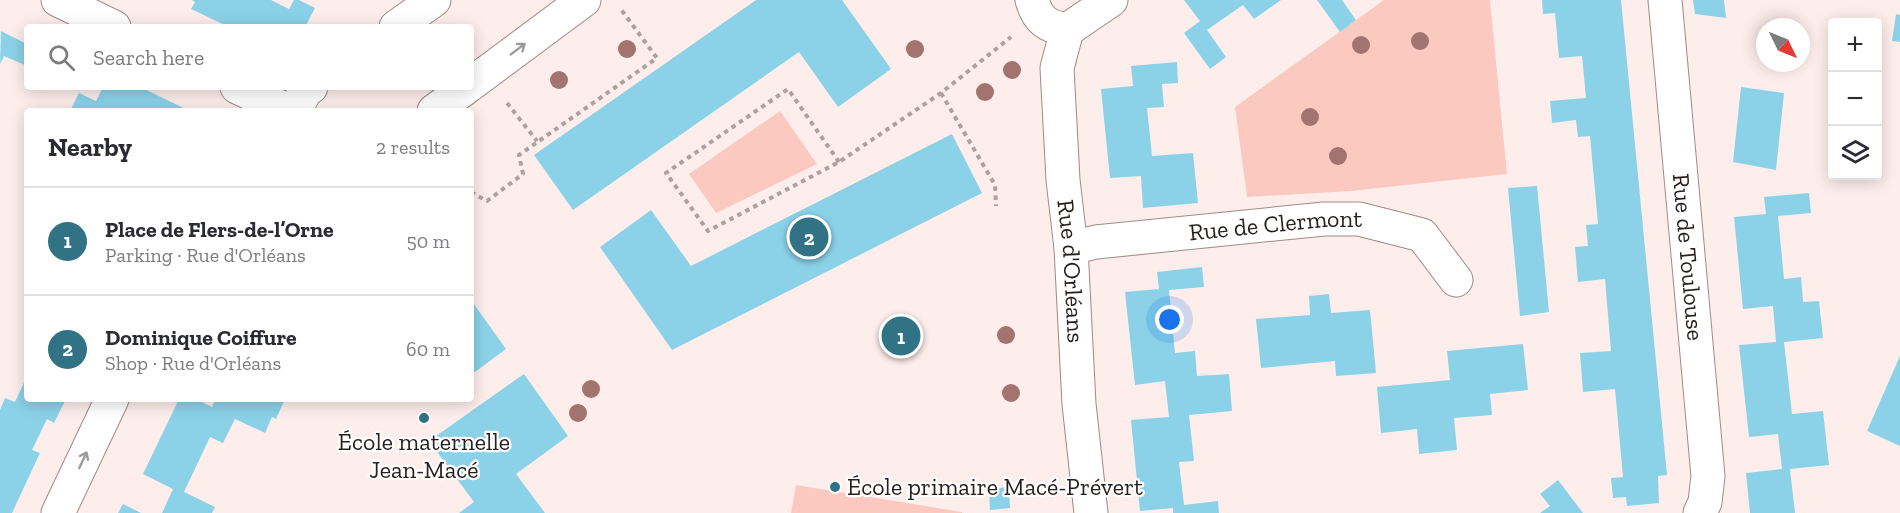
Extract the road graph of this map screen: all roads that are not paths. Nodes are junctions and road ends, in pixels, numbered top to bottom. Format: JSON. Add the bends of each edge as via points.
{"nodes":[{"id":1,"x":58,"y":0,"type":"edge"},
{"id":2,"x":434,"y":0,"type":"edge"},
{"id":3,"x":584,"y":0,"type":"edge"},
{"id":4,"x":1111,"y":0,"type":"edge"},
{"id":5,"x":1665,"y":0,"type":"edge"},
{"id":6,"x":1034,"y":7,"type":"edge"},
{"id":7,"x":108,"y":24,"type":"edge"},
{"id":8,"x":400,"y":24,"type":"edge"},
{"id":9,"x":1067,"y":30,"type":"junction"},
{"id":10,"x":474,"y":82,"type":"edge"},
{"id":11,"x":306,"y":90,"type":"edge"},
{"id":12,"x":463,"y":90,"type":"edge"},
{"id":13,"x":248,"y":98,"type":"edge"},
{"id":14,"x":280,"y":108,"type":"edge"},
{"id":15,"x":296,"y":108,"type":"edge"},
{"id":16,"x":438,"y":108,"type":"edge"},
{"id":17,"x":1071,"y":248,"type":"junction"},
{"id":18,"x":1456,"y":280,"type":"dead end"},
{"id":19,"x":111,"y":402,"type":"edge"},
{"id":20,"x":58,"y":513,"type":"edge"},
{"id":21,"x":1091,"y":513,"type":"edge"},
{"id":22,"x":1700,"y":513,"type":"edge"}],
"edges":[{"from":1,"to":7,"type":"street"},
{"from":2,"to":8,"type":"street"},
{"from":10,"to":3,"type":"street","one_way":true},
{"from":4,"to":9,"type":"street"},
{"from":5,"to":22,"type":"street","name":"Rue de Toulouse","via":[[1708,476]]},
{"from":6,"to":9,"type":"street","via":[[1051,27]]},
{"from":9,"to":17,"type":"street","name":"Rue d'Orléans","via":[[1057,68]]},
{"from":11,"to":15,"type":"street"},
{"from":12,"to":16,"type":"street"},
{"from":13,"to":14,"type":"street"},
{"from":17,"to":18,"type":"street","name":"Rue de Clermont","via":[[1096,242],[1313,220],[1359,219],[1422,235]]},
{"from":17,"to":21,"type":"street","name":"Rue d'Orléans","via":[[1079,404]]},
{"from":20,"to":19,"type":"street","one_way":true}]}
